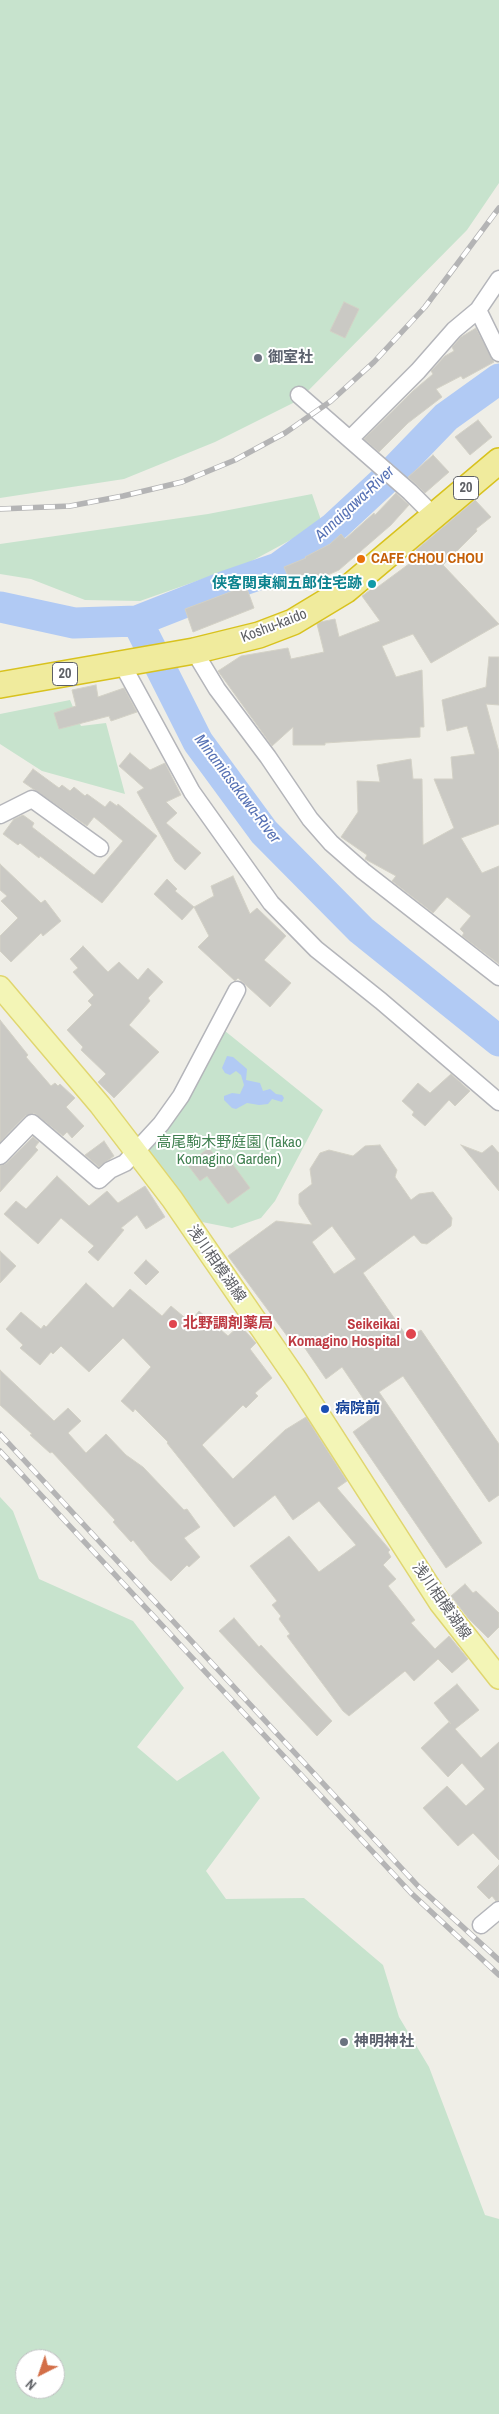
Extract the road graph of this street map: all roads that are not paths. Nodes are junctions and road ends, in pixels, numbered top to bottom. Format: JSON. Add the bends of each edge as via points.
{"nodes":[{"id":1,"x":499,"y":279,"type":"edge"},
{"id":2,"x":478,"y":310,"type":"junction"},
{"id":3,"x":499,"y":353,"type":"edge"},
{"id":4,"x":299,"y":395,"type":"dead end"},
{"id":5,"x":350,"y":439,"type":"junction"},
{"id":6,"x":499,"y":461,"type":"edge"},
{"id":7,"x":433,"y":515,"type":"junction"},
{"id":8,"x":190,"y":652,"type":"junction"},
{"id":9,"x":127,"y":663,"type":"junction"},
{"id":10,"x":0,"y":685,"type":"edge"},
{"id":11,"x":0,"y":815,"type":"edge"},
{"id":12,"x":100,"y":848,"type":"dead end"},
{"id":13,"x":499,"y":977,"type":"edge"},
{"id":14,"x":0,"y":987,"type":"edge"},
{"id":15,"x":237,"y":990,"type":"dead end"},
{"id":16,"x":499,"y":1102,"type":"edge"},
{"id":17,"x":137,"y":1153,"type":"junction"},
{"id":18,"x":0,"y":1156,"type":"edge"},
{"id":19,"x":499,"y":1678,"type":"edge"},
{"id":20,"x":499,"y":1910,"type":"edge"},
{"id":21,"x":481,"y":1925,"type":"dead end"}],
"edges":[{"from":1,"to":2,"type":"street"},
{"from":2,"to":3,"type":"street"},
{"from":2,"to":5,"type":"street","via":[[454,330]]},
{"from":4,"to":5,"type":"street"},
{"from":5,"to":7,"type":"street"},
{"from":6,"to":7,"type":"highway","name":"Koshu-kaido","number":"20"},
{"from":7,"to":8,"type":"highway","name":"Koshu-kaido","number":"20","via":[[346,590],[314,611],[258,635]]},
{"from":8,"to":9,"type":"highway","name":"Koshu-kaido","number":"20"},
{"from":8,"to":13,"type":"street","via":[[310,819],[331,843]]},
{"from":9,"to":10,"type":"highway","name":"Koshu-kaido","number":"20"},
{"from":9,"to":16,"type":"street","via":[[192,792],[271,903],[316,949]]},
{"from":11,"to":12,"type":"street","via":[[32,799]]},
{"from":14,"to":17,"type":"main road","name":"浅川相模湖線"},
{"from":15,"to":17,"type":"street","via":[[181,1096]]},
{"from":17,"to":18,"type":"street","via":[[99,1180],[32,1123]]},
{"from":17,"to":19,"type":"main road","name":"浅川相模湖線","via":[[296,1380],[440,1603]]},
{"from":20,"to":21,"type":"street"}]}
